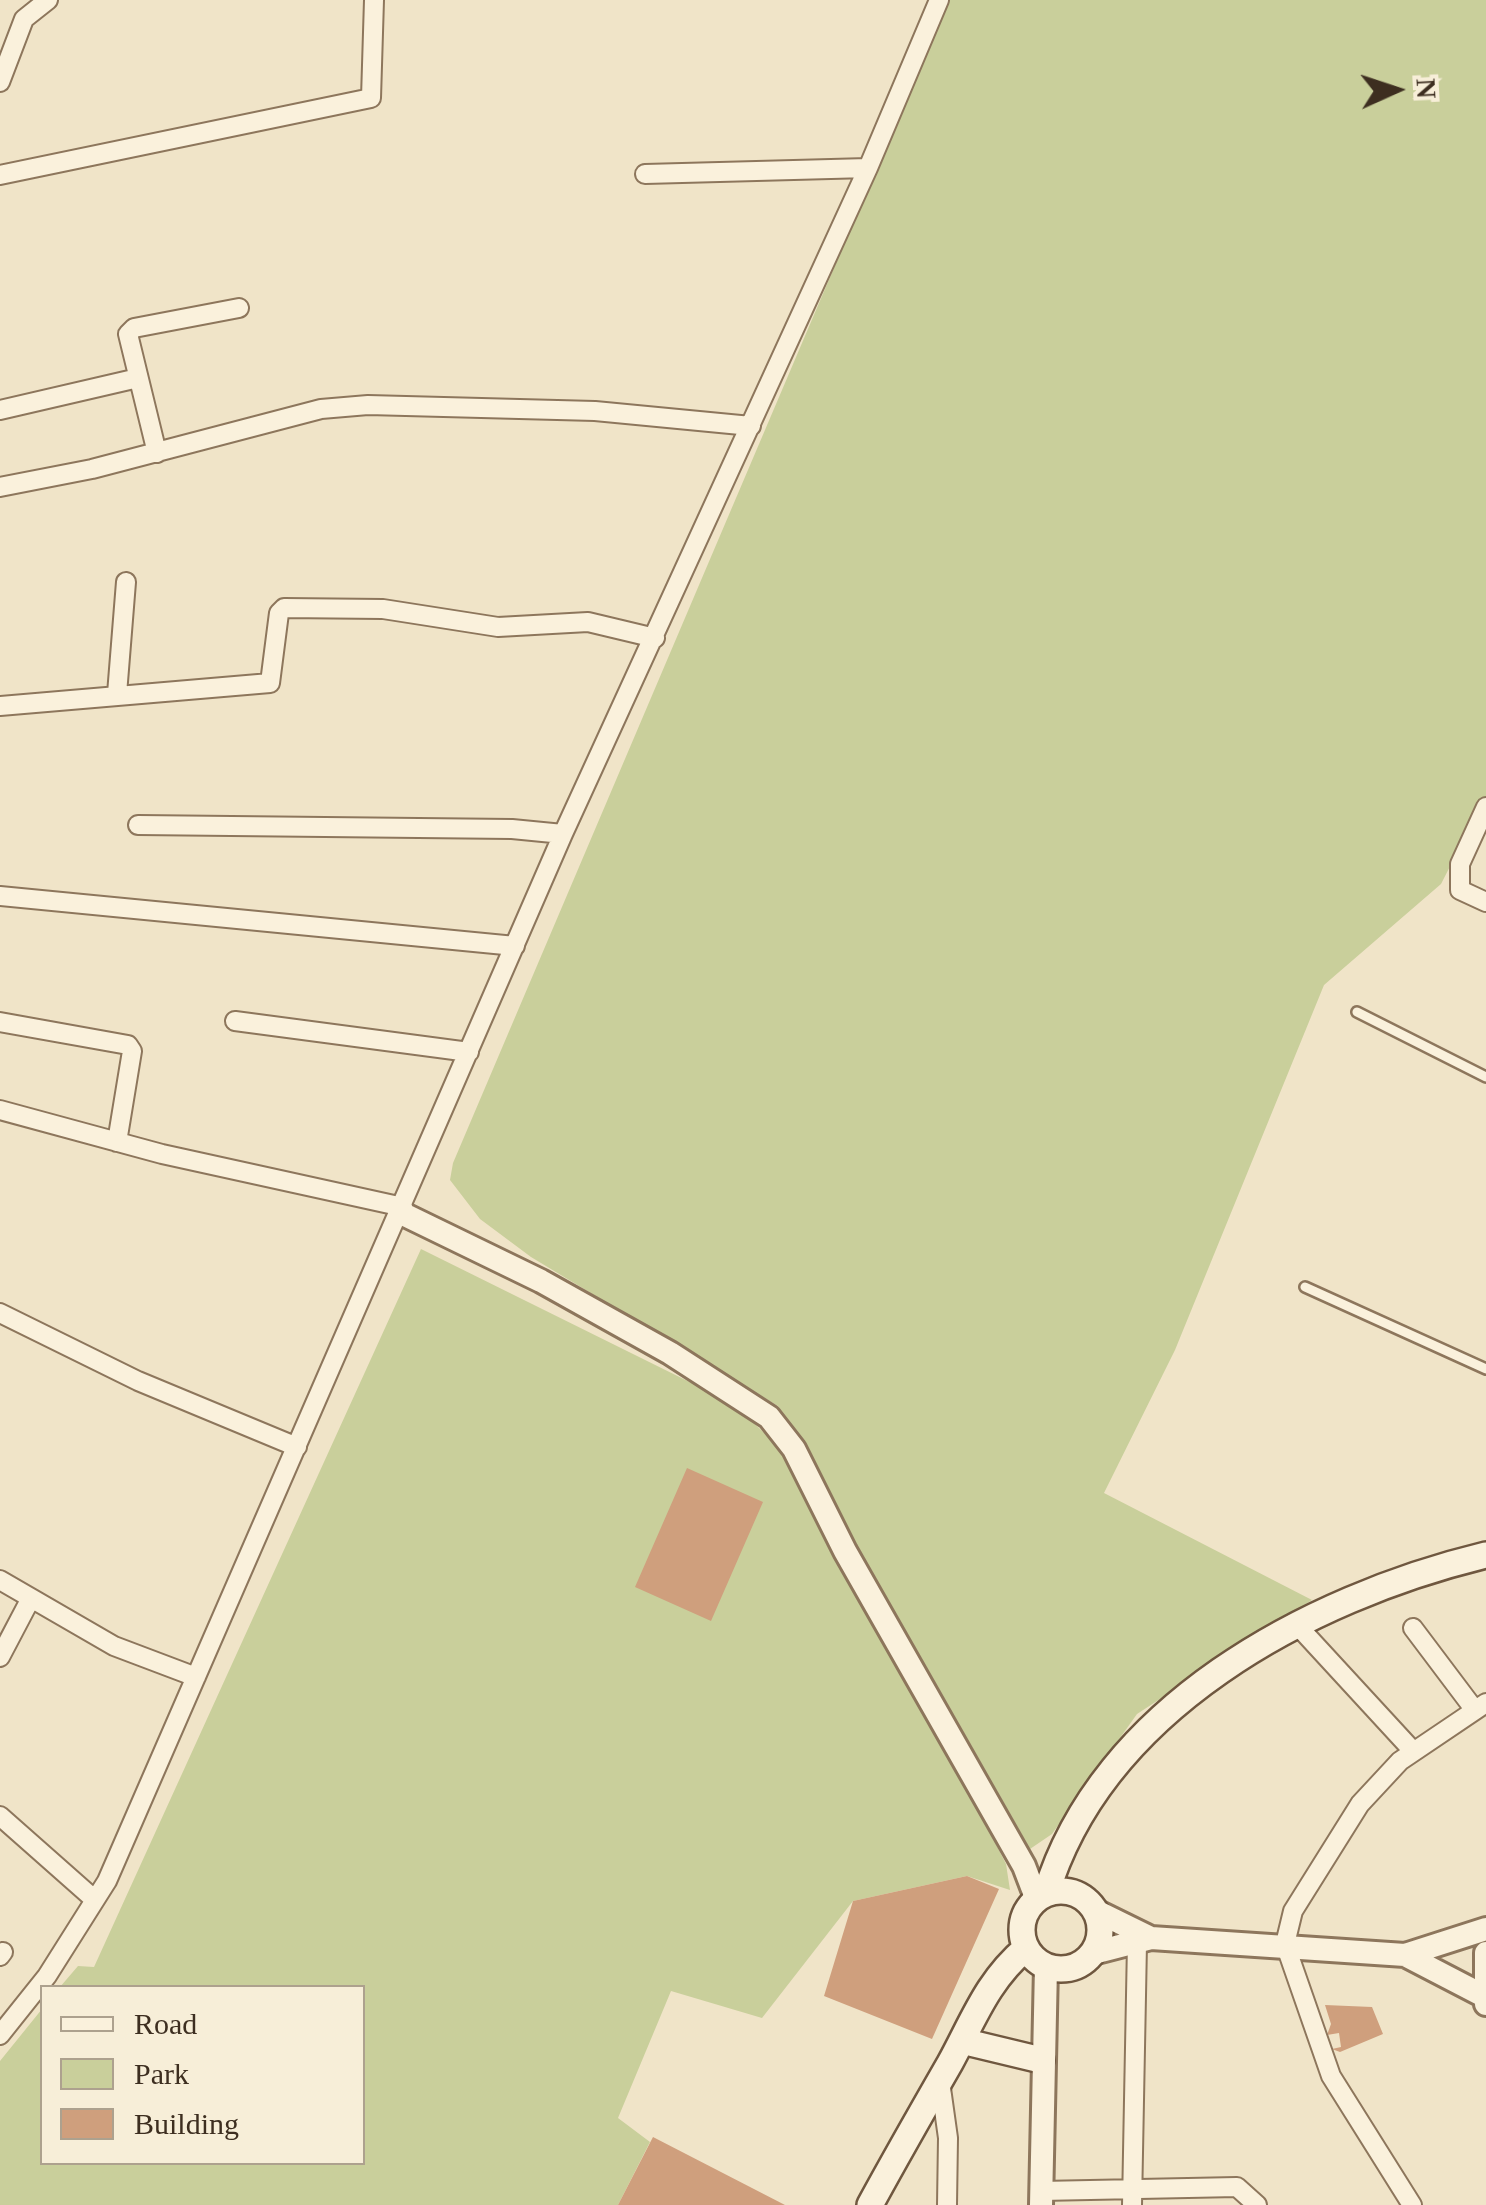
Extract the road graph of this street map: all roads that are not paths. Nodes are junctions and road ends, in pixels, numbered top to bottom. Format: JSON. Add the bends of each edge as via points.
{"nodes":[{"id":1,"x":48,"y":0,"type":"edge"},
{"id":2,"x":374,"y":0,"type":"edge"},
{"id":3,"x":939,"y":0,"type":"edge"},
{"id":4,"x":0,"y":82,"type":"edge"},
{"id":5,"x":868,"y":168,"type":"junction"},
{"id":6,"x":644,"y":174,"type":"dead end"},
{"id":7,"x":0,"y":176,"type":"edge"},
{"id":8,"x":239,"y":308,"type":"dead end"},
{"id":9,"x":138,"y":378,"type":"junction"},
{"id":10,"x":0,"y":410,"type":"edge"},
{"id":11,"x":751,"y":426,"type":"junction"},
{"id":12,"x":157,"y":453,"type":"junction"},
{"id":13,"x":0,"y":487,"type":"edge"},
{"id":14,"x":126,"y":582,"type":"dead end"},
{"id":15,"x":655,"y":638,"type":"junction"},
{"id":16,"x":117,"y":694,"type":"junction"},
{"id":17,"x":0,"y":706,"type":"edge"},
{"id":18,"x":1486,"y":806,"type":"edge"},
{"id":19,"x":138,"y":824,"type":"dead end"},
{"id":20,"x":564,"y":834,"type":"junction"},
{"id":21,"x":0,"y":896,"type":"edge"},
{"id":22,"x":1486,"y":902,"type":"edge"},
{"id":23,"x":515,"y":946,"type":"junction"},
{"id":24,"x":1357,"y":1012,"type":"dead end"},
{"id":25,"x":235,"y":1021,"type":"dead end"},
{"id":26,"x":0,"y":1022,"type":"edge"},
{"id":27,"x":470,"y":1052,"type":"junction"},
{"id":28,"x":1486,"y":1077,"type":"edge"},
{"id":29,"x":0,"y":1110,"type":"edge"},
{"id":30,"x":117,"y":1142,"type":"junction"},
{"id":31,"x":402,"y":1210,"type":"junction"},
{"id":32,"x":1305,"y":1288,"type":"dead end"},
{"id":33,"x":0,"y":1313,"type":"edge"},
{"id":34,"x":1486,"y":1369,"type":"edge"},
{"id":35,"x":298,"y":1447,"type":"junction"},
{"id":36,"x":1486,"y":1554,"type":"edge"},
{"id":37,"x":0,"y":1580,"type":"edge"},
{"id":38,"x":31,"y":1598,"type":"junction"},
{"id":39,"x":1297,"y":1625,"type":"junction"},
{"id":40,"x":1413,"y":1628,"type":"dead end"},
{"id":41,"x":0,"y":1657,"type":"edge"},
{"id":42,"x":196,"y":1677,"type":"junction"},
{"id":43,"x":1480,"y":1706,"type":"edge"},
{"id":44,"x":1413,"y":1752,"type":"junction"},
{"id":45,"x":0,"y":1816,"type":"edge"},
{"id":46,"x":1042,"y":1897,"type":"junction"},
{"id":47,"x":95,"y":1900,"type":"junction"},
{"id":48,"x":1094,"y":1910,"type":"junction"},
{"id":49,"x":1486,"y":1929,"type":"edge"},
{"id":50,"x":1144,"y":1940,"type":"junction"},
{"id":51,"x":1285,"y":1944,"type":"junction"},
{"id":52,"x":1026,"y":1948,"type":"junction"},
{"id":53,"x":1094,"y":1953,"type":"junction"},
{"id":54,"x":1486,"y":1953,"type":"edge"},
{"id":55,"x":1405,"y":1955,"type":"junction"},
{"id":56,"x":1046,"y":1966,"type":"junction"},
{"id":57,"x":1485,"y":2000,"type":"edge"},
{"id":58,"x":0,"y":2034,"type":"edge"},
{"id":59,"x":962,"y":2042,"type":"junction"},
{"id":60,"x":1040,"y":2060,"type":"junction"},
{"id":61,"x":940,"y":2080,"type":"junction"},
{"id":62,"x":1132,"y":2197,"type":"edge"},
{"id":63,"x":1041,"y":2198,"type":"edge"},
{"id":64,"x":870,"y":2205,"type":"edge"},
{"id":65,"x":946,"y":2205,"type":"edge"},
{"id":66,"x":1257,"y":2205,"type":"edge"},
{"id":67,"x":1412,"y":2205,"type":"edge"}],
"edges":[{"from":1,"to":4,"type":"street","via":[[24,19]]},
{"from":2,"to":7,"type":"street","via":[[371,98]]},
{"from":3,"to":5,"type":"street"},
{"from":5,"to":6,"type":"street"},
{"from":5,"to":11,"type":"street"},
{"from":8,"to":9,"type":"street","via":[[134,328],[128,334]]},
{"from":9,"to":10,"type":"street"},
{"from":9,"to":12,"type":"street"},
{"from":11,"to":12,"type":"street","via":[[595,411],[368,406],[321,409]]},
{"from":11,"to":15,"type":"street"},
{"from":12,"to":13,"type":"street"},
{"from":14,"to":16,"type":"street"},
{"from":15,"to":16,"type":"street","via":[[588,622],[498,627],[383,609],[284,608],[270,683]]},
{"from":15,"to":20,"type":"street"},
{"from":16,"to":17,"type":"street"},
{"from":18,"to":22,"type":"street","via":[[1457,877],[1460,890]]},
{"from":19,"to":20,"type":"street"},
{"from":20,"to":23,"type":"street"},
{"from":21,"to":23,"type":"street"},
{"from":23,"to":27,"type":"street"},
{"from":24,"to":28,"type":"lane"},
{"from":25,"to":27,"type":"street"},
{"from":26,"to":30,"type":"street","via":[[128,1045]]},
{"from":27,"to":31,"type":"street"},
{"from":29,"to":30,"type":"street"},
{"from":30,"to":31,"type":"street"},
{"from":31,"to":35,"type":"street"},
{"from":31,"to":46,"type":"street","via":[[541,1281],[769,1417],[794,1449]]},
{"from":32,"to":34,"type":"lane"},
{"from":33,"to":35,"type":"street","via":[[138,1381]]},
{"from":35,"to":42,"type":"street"},
{"from":36,"to":39,"type":"main road"},
{"from":37,"to":38,"type":"street"},
{"from":38,"to":41,"type":"street"},
{"from":38,"to":42,"type":"street","via":[[114,1646]]},
{"from":39,"to":44,"type":"street"},
{"from":39,"to":46,"type":"main road","via":[[1212,1680],[1138,1740],[1073,1823]]},
{"from":40,"to":43,"type":"street"},
{"from":42,"to":47,"type":"street"},
{"from":43,"to":44,"type":"street"},
{"from":44,"to":51,"type":"street","via":[[1360,1804],[1317,1868],[1293,1911]]},
{"from":45,"to":47,"type":"street"},
{"from":46,"to":48,"type":"main road","via":[[1073,1893]]},
{"from":46,"to":52,"type":"main road","via":[[1023,1922]]},
{"from":47,"to":58,"type":"street"},
{"from":48,"to":50,"type":"street"},
{"from":48,"to":53,"type":"main road","via":[[1100,1938]]},
{"from":49,"to":55,"type":"street"},
{"from":50,"to":51,"type":"street"},
{"from":50,"to":53,"type":"street"},
{"from":50,"to":62,"type":"street"},
{"from":51,"to":55,"type":"street"},
{"from":51,"to":67,"type":"street","via":[[1332,2076]]},
{"from":52,"to":56,"type":"main road"},
{"from":52,"to":59,"type":"main road","via":[[1001,1969]]},
{"from":53,"to":56,"type":"main road","via":[[1072,1968]]},
{"from":54,"to":57,"type":"street"},
{"from":55,"to":57,"type":"street"},
{"from":56,"to":60,"type":"street"},
{"from":59,"to":60,"type":"main road"},
{"from":59,"to":61,"type":"main road"},
{"from":60,"to":63,"type":"street"},
{"from":61,"to":64,"type":"main road"},
{"from":61,"to":65,"type":"street","via":[[948,2138]]},
{"from":62,"to":63,"type":"street"},
{"from":62,"to":66,"type":"street","via":[[1237,2187]]}]}
